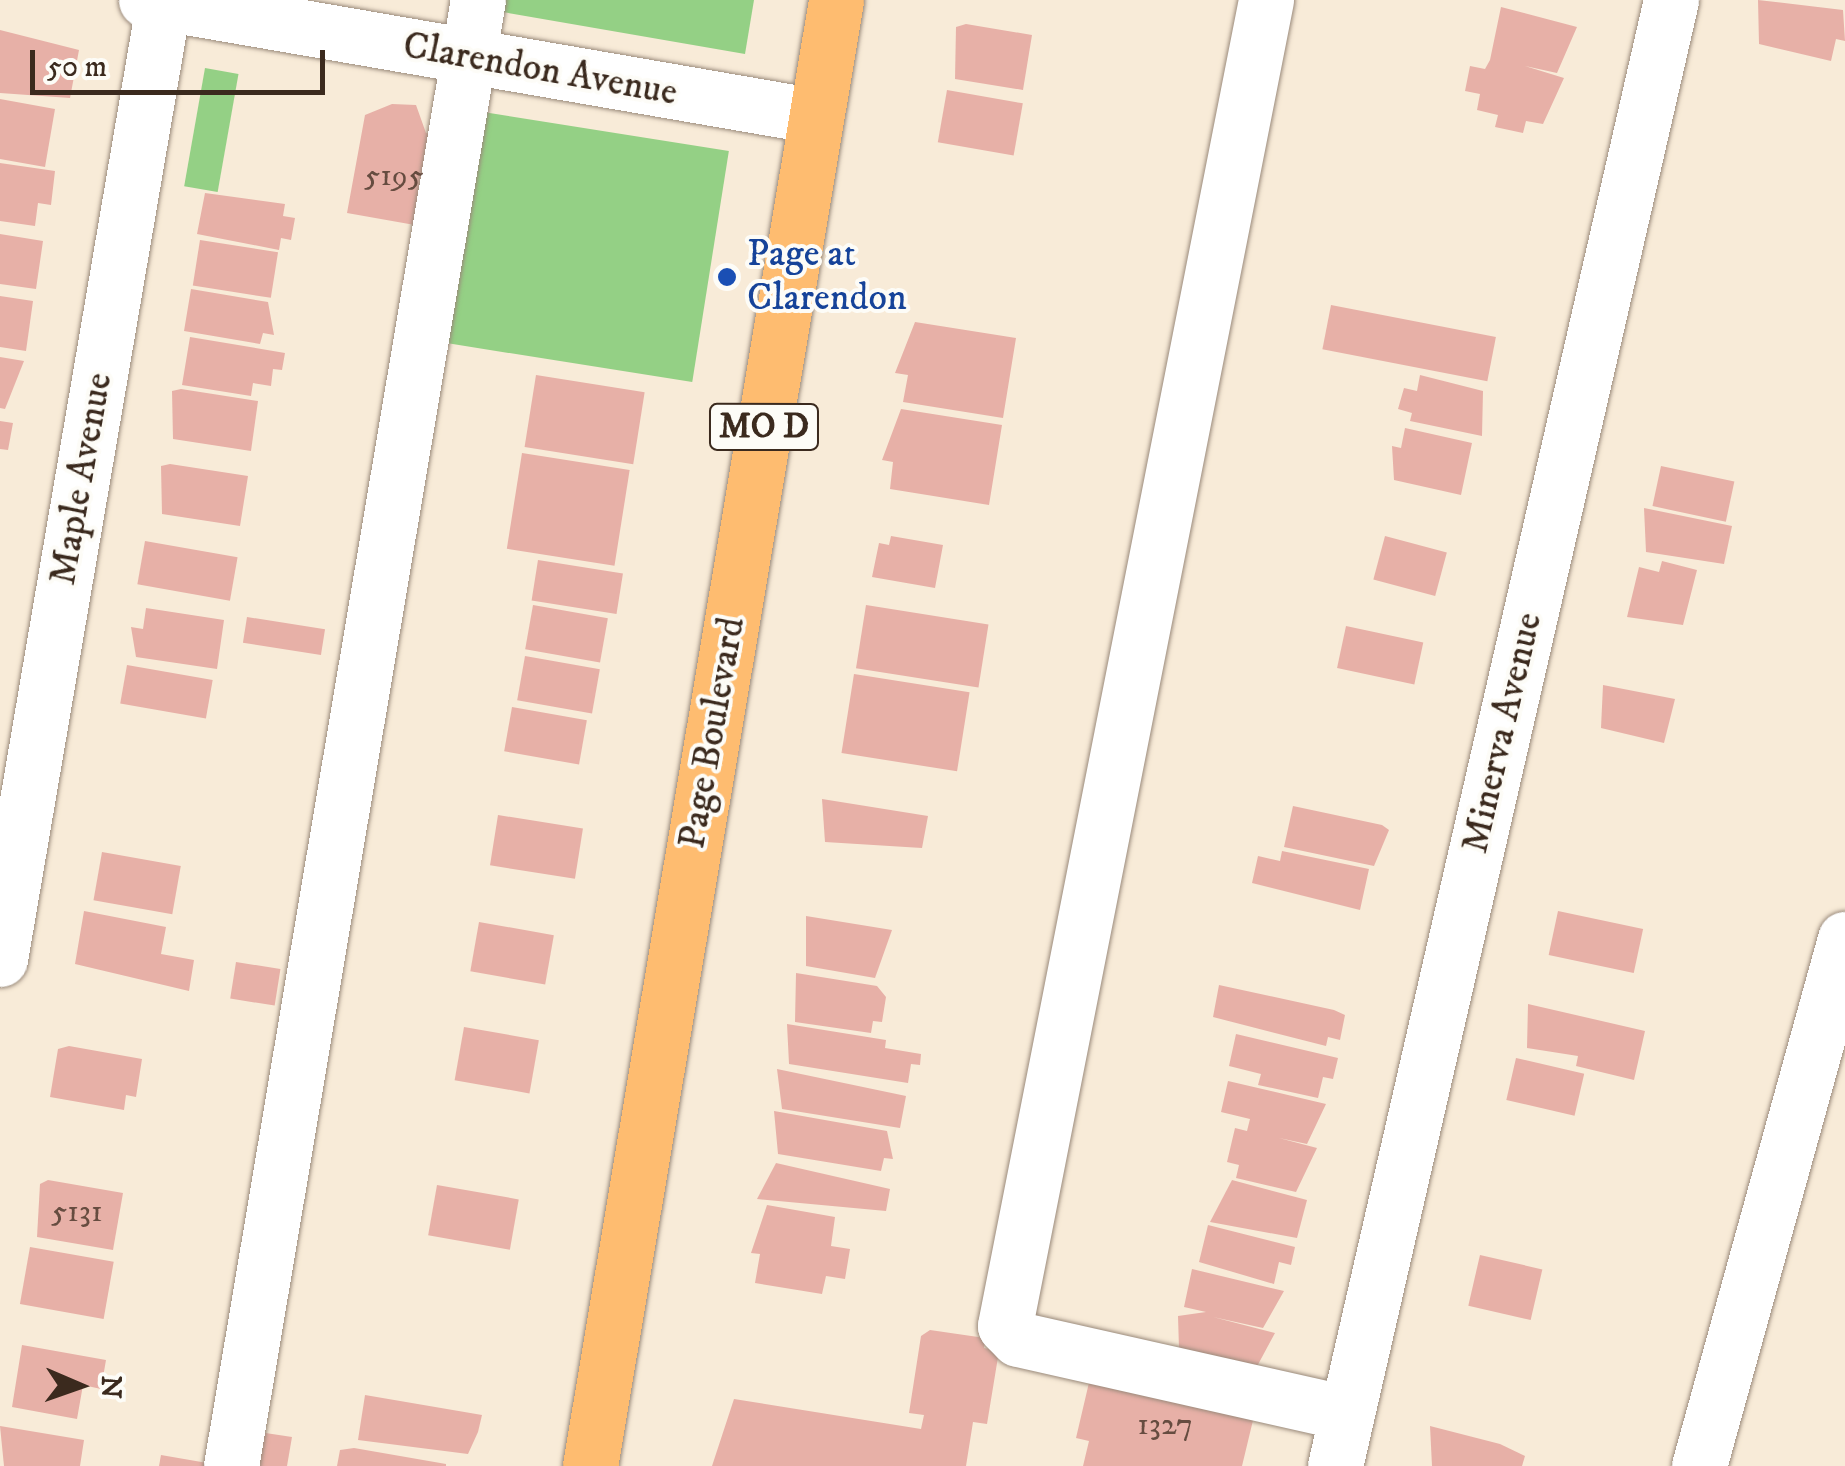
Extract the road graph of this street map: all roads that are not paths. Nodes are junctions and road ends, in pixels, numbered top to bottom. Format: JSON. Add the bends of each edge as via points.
{"nodes":[{"id":1,"x":478,"y":0,"type":"edge"},
{"id":2,"x":836,"y":0,"type":"edge"},
{"id":3,"x":1266,"y":0,"type":"edge"},
{"id":4,"x":1671,"y":0,"type":"edge"},
{"id":5,"x":158,"y":1,"type":"edge"},
{"id":6,"x":469,"y":59,"type":"junction"},
{"id":7,"x":816,"y":116,"type":"junction"},
{"id":8,"x":1845,"y":939,"type":"edge"},
{"id":9,"x":0,"y":959,"type":"edge"},
{"id":10,"x":1347,"y":1413,"type":"junction"},
{"id":11,"x":231,"y":1466,"type":"edge"},
{"id":12,"x":590,"y":1466,"type":"edge"},
{"id":13,"x":1335,"y":1466,"type":"edge"},
{"id":14,"x":1698,"y":1466,"type":"edge"}],
"edges":[{"from":1,"to":6,"type":"street"},
{"from":2,"to":7,"type":"main road","name":"Page Boulevard","number":"MO D"},
{"from":3,"to":10,"type":"street","via":[[1005,1326],[1018,1339]]},
{"from":4,"to":10,"type":"street","name":"Minerva Avenue"},
{"from":5,"to":6,"type":"street","name":"Clarendon Avenue"},
{"from":5,"to":9,"type":"street","name":"Maple Avenue"},
{"from":6,"to":7,"type":"street","name":"Clarendon Avenue"},
{"from":6,"to":11,"type":"street"},
{"from":7,"to":12,"type":"main road","name":"Page Boulevard","number":"MO D"},
{"from":8,"to":14,"type":"street"},
{"from":10,"to":13,"type":"street","name":"Minerva Avenue"}]}
